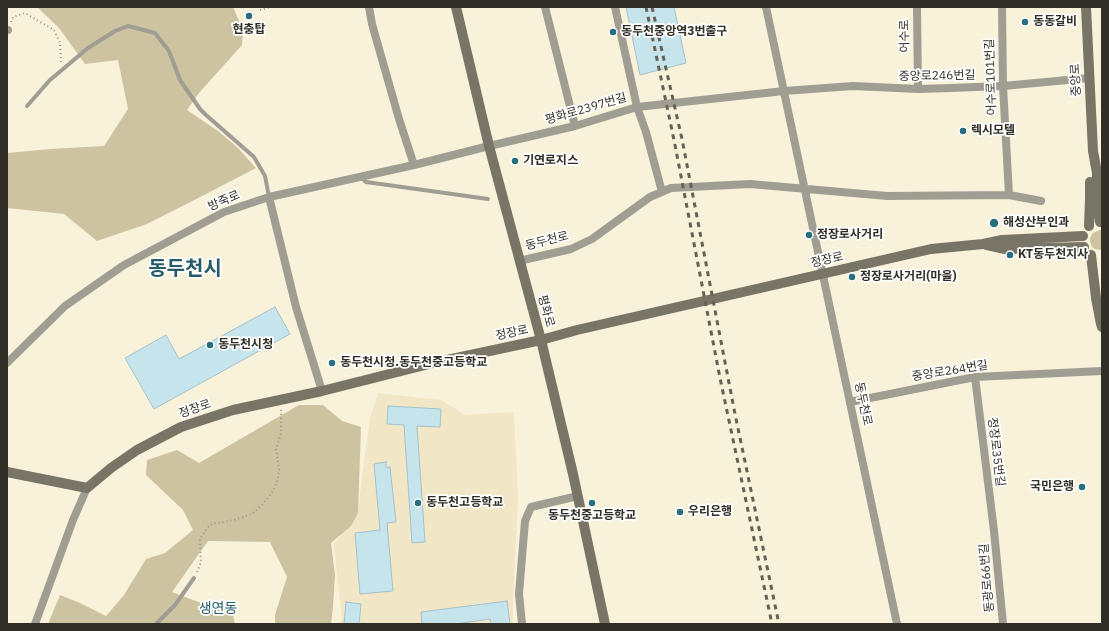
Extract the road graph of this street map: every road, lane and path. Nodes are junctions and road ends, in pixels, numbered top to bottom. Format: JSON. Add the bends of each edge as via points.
{"nodes":[{"id":1,"x":270,"y":7,"type":"edge"},
{"id":2,"x":369,"y":7,"type":"edge"},
{"id":3,"x":456,"y":7,"type":"edge"},
{"id":4,"x":545,"y":7,"type":"edge"},
{"id":5,"x":616,"y":7,"type":"edge"},
{"id":6,"x":766,"y":7,"type":"edge"},
{"id":7,"x":916,"y":7,"type":"edge"},
{"id":8,"x":1002,"y":7,"type":"edge"},
{"id":9,"x":1086,"y":7,"type":"edge"},
{"id":10,"x":260,"y":10,"type":"dead end"},
{"id":11,"x":8,"y":30,"type":"edge"},
{"id":12,"x":61,"y":70,"type":"junction"},
{"id":13,"x":1089,"y":78,"type":"junction"},
{"id":14,"x":1003,"y":86,"type":"junction"},
{"id":15,"x":918,"y":89,"type":"junction"},
{"id":16,"x":784,"y":91,"type":"junction"},
{"id":17,"x":27,"y":106,"type":"dead end"},
{"id":18,"x":637,"y":107,"type":"junction"},
{"id":19,"x":575,"y":126,"type":"junction"},
{"id":20,"x":489,"y":146,"type":"junction"},
{"id":21,"x":1093,"y":151,"type":"junction"},
{"id":22,"x":414,"y":165,"type":"junction"},
{"id":23,"x":360,"y":176,"type":"junction"},
{"id":24,"x":804,"y":190,"type":"junction"},
{"id":25,"x":662,"y":192,"type":"junction"},
{"id":26,"x":1009,"y":194,"type":"junction"},
{"id":27,"x":269,"y":197,"type":"junction"},
{"id":28,"x":488,"y":199,"type":"dead end"},
{"id":29,"x":1041,"y":202,"type":"dead end"},
{"id":30,"x":1101,"y":223,"type":"edge"},
{"id":31,"x":1088,"y":226,"type":"junction"},
{"id":32,"x":1083,"y":236,"type":"junction"},
{"id":33,"x":983,"y":244,"type":"junction"},
{"id":34,"x":1084,"y":247,"type":"junction"},
{"id":35,"x":519,"y":261,"type":"junction"},
{"id":36,"x":823,"y":274,"type":"junction"},
{"id":37,"x":1102,"y":327,"type":"edge"},
{"id":38,"x":540,"y":340,"type":"junction"},
{"id":39,"x":7,"y":363,"type":"edge"},
{"id":40,"x":1102,"y":371,"type":"edge"},
{"id":41,"x":975,"y":377,"type":"junction"},
{"id":42,"x":322,"y":391,"type":"junction"},
{"id":43,"x":282,"y":400,"type":"junction"},
{"id":44,"x":850,"y":402,"type":"junction"},
{"id":45,"x":7,"y":472,"type":"edge"},
{"id":46,"x":87,"y":488,"type":"junction"},
{"id":47,"x":578,"y":496,"type":"junction"},
{"id":48,"x":994,"y":531,"type":"joint"},
{"id":49,"x":194,"y":578,"type":"joint"},
{"id":50,"x":35,"y":624,"type":"edge"},
{"id":51,"x":156,"y":624,"type":"edge"},
{"id":52,"x":522,"y":624,"type":"edge"},
{"id":53,"x":605,"y":624,"type":"edge"},
{"id":54,"x":897,"y":624,"type":"edge"},
{"id":55,"x":1003,"y":624,"type":"edge"}],
"edges":[{"from":1,"to":10,"type":"path"},
{"from":2,"to":22,"type":"street"},
{"from":3,"to":20,"type":"street","name":"평화로"},
{"from":4,"to":19,"type":"street"},
{"from":5,"to":18,"type":"street","name":"평화로2397번길"},
{"from":6,"to":16,"type":"street","name":"동두천로"},
{"from":7,"to":15,"type":"street","name":"어수로"},
{"from":8,"to":14,"type":"street","name":"어수로101번길"},
{"from":9,"to":13,"type":"street","name":"중앙로"},
{"from":11,"to":12,"type":"path","via":[[13,16],[25,13],[54,30],[60,42]]},
{"from":12,"to":17,"type":"lane"},
{"from":12,"to":27,"type":"lane","via":[[88,48],[115,31],[128,26],[155,33],[169,51],[180,80],[200,109],[254,157],[265,176]]},
{"from":13,"to":14,"type":"street","name":"중앙로246번길"},
{"from":13,"to":21,"type":"street","name":"중앙로"},
{"from":14,"to":15,"type":"street","name":"중앙로246번길"},
{"from":14,"to":26,"type":"street","name":"어수로101번길"},
{"from":15,"to":16,"type":"street","name":"중앙로246번길","via":[[853,86]]},
{"from":16,"to":18,"type":"street"},
{"from":16,"to":24,"type":"street","name":"동두천로"},
{"from":18,"to":19,"type":"street","name":"평화로2397번길"},
{"from":18,"to":25,"type":"street"},
{"from":19,"to":20,"type":"street","name":"평화로2397번길"},
{"from":20,"to":22,"type":"street","name":"방죽로"},
{"from":20,"to":35,"type":"street","name":"평화로"},
{"from":21,"to":30,"type":"street"},
{"from":21,"to":31,"type":"street"},
{"from":22,"to":23,"type":"street","name":"방죽로"},
{"from":23,"to":27,"type":"street","name":"방죽로"},
{"from":23,"to":28,"type":"lane","via":[[366,182]]},
{"from":24,"to":25,"type":"street","name":"동두천로","via":[[750,184],[671,188]]},
{"from":24,"to":26,"type":"street","name":"동두천로","via":[[887,196]]},
{"from":24,"to":36,"type":"street","name":"동두천로"},
{"from":25,"to":35,"type":"street","name":"동두천로","via":[[650,197],[592,239],[578,246]]},
{"from":26,"to":29,"type":"street","name":"동두천로"},
{"from":27,"to":39,"type":"street","name":"방죽로","via":[[224,212],[124,265],[65,306]]},
{"from":27,"to":42,"type":"street","via":[[296,307]]},
{"from":30,"to":31,"type":"street"},
{"from":31,"to":32,"type":"street"},
{"from":32,"to":33,"type":"street","via":[[1002,240]]},
{"from":32,"to":34,"type":"street"},
{"from":33,"to":34,"type":"street","via":[[1005,249]]},
{"from":33,"to":36,"type":"street","name":"정장로","via":[[931,249]]},
{"from":34,"to":37,"type":"street","via":[[1087,252],[1096,256],[1096,298]]},
{"from":35,"to":38,"type":"street","name":"평화로"},
{"from":36,"to":38,"type":"street","name":"정장로"},
{"from":36,"to":44,"type":"street","name":"동두천로"},
{"from":38,"to":42,"type":"street","name":"정장로"},
{"from":38,"to":47,"type":"street","name":"평화로"},
{"from":40,"to":41,"type":"street","name":"중앙로264번길"},
{"from":41,"to":44,"type":"street","name":"중앙로264번길"},
{"from":41,"to":48,"type":"street","name":"정장로35번길"},
{"from":42,"to":43,"type":"street","name":"정장로"},
{"from":43,"to":46,"type":"street","name":"정장로","via":[[233,410],[181,427],[137,450]]},
{"from":43,"to":49,"type":"path","via":[[281,433],[276,449],[279,469],[273,491],[252,514],[208,527],[200,539],[200,562]]},
{"from":44,"to":54,"type":"street","name":"동두천로"},
{"from":45,"to":46,"type":"street"},
{"from":46,"to":50,"type":"street","name":"정장로","via":[[72,520]]},
{"from":47,"to":52,"type":"street","via":[[531,507],[525,521],[519,594]]},
{"from":47,"to":53,"type":"street","name":"평화로"},
{"from":48,"to":55,"type":"street","name":"동광로66번길"},
{"from":49,"to":51,"type":"lane","via":[[176,605]]}]}
